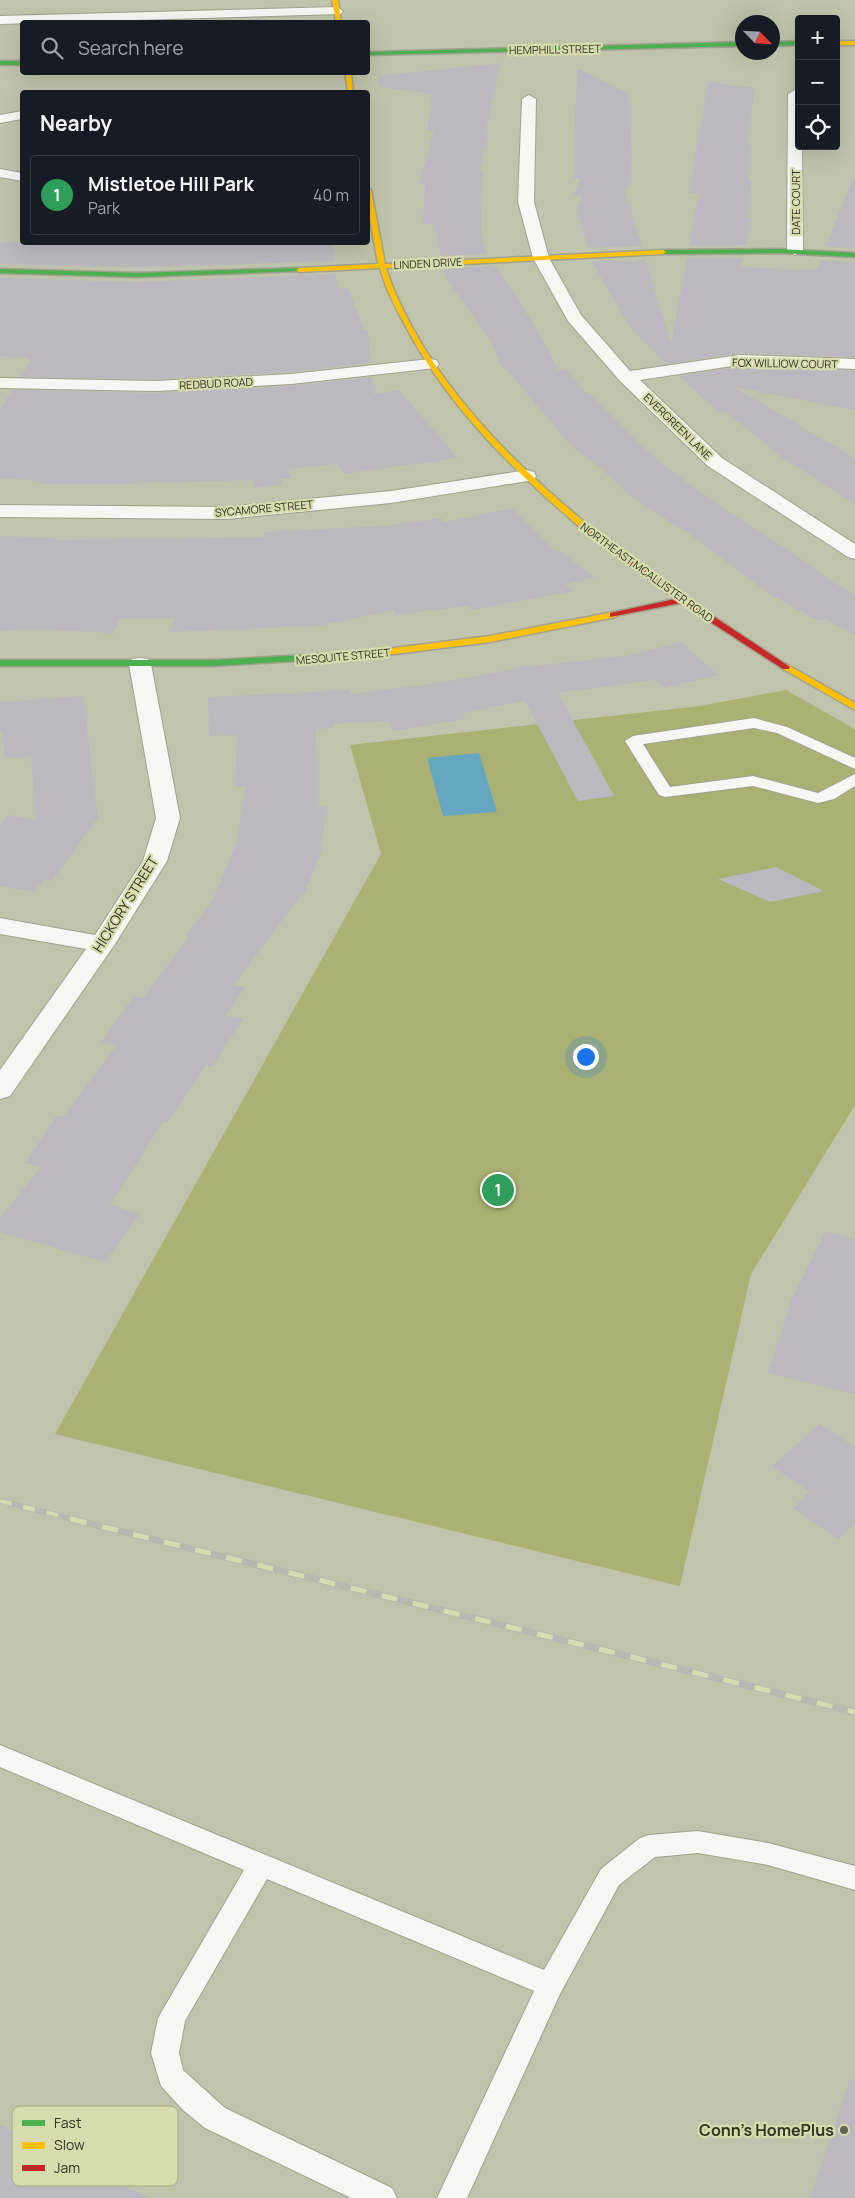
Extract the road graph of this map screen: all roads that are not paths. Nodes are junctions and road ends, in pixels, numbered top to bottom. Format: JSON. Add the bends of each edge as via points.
{"nodes":[{"id":1,"x":337,"y":11,"type":"edge"},
{"id":2,"x":0,"y":20,"type":"edge"},
{"id":3,"x":795,"y":43,"type":"edge"},
{"id":4,"x":840,"y":43,"type":"edge"},
{"id":5,"x":855,"y":43,"type":"edge"},
{"id":6,"x":735,"y":44,"type":"edge"},
{"id":7,"x":780,"y":44,"type":"edge"},
{"id":8,"x":370,"y":54,"type":"edge"},
{"id":9,"x":20,"y":62,"type":"edge"},
{"id":10,"x":0,"y":63,"type":"edge"},
{"id":11,"x":348,"y":75,"type":"edge"},
{"id":12,"x":351,"y":90,"type":"edge"},
{"id":13,"x":529,"y":99,"type":"dead end"},
{"id":14,"x":795,"y":105,"type":"edge"},
{"id":15,"x":20,"y":115,"type":"edge"},
{"id":16,"x":0,"y":119,"type":"edge"},
{"id":17,"x":0,"y":173,"type":"edge"},
{"id":18,"x":20,"y":177,"type":"edge"},
{"id":19,"x":370,"y":201,"type":"edge"},
{"id":20,"x":795,"y":250,"type":"junction"},
{"id":21,"x":855,"y":255,"type":"edge"},
{"id":22,"x":540,"y":258,"type":"junction"},
{"id":23,"x":382,"y":266,"type":"junction"},
{"id":24,"x":0,"y":271,"type":"edge"},
{"id":25,"x":430,"y":364,"type":"junction"},
{"id":26,"x":855,"y":364,"type":"edge"},
{"id":27,"x":626,"y":377,"type":"junction"},
{"id":28,"x":0,"y":383,"type":"edge"},
{"id":29,"x":527,"y":476,"type":"junction"},
{"id":30,"x":0,"y":512,"type":"edge"},
{"id":31,"x":855,"y":553,"type":"edge"},
{"id":32,"x":682,"y":600,"type":"junction"},
{"id":33,"x":0,"y":663,"type":"edge"},
{"id":34,"x":140,"y":664,"type":"junction"},
{"id":35,"x":855,"y":707,"type":"edge"},
{"id":36,"x":855,"y":764,"type":"edge"},
{"id":37,"x":855,"y":779,"type":"edge"},
{"id":38,"x":0,"y":926,"type":"edge"},
{"id":39,"x":102,"y":944,"type":"junction"},
{"id":40,"x":0,"y":1090,"type":"edge"},
{"id":41,"x":0,"y":1756,"type":"edge"},
{"id":42,"x":261,"y":1865,"type":"junction"},
{"id":43,"x":855,"y":1878,"type":"edge"},
{"id":44,"x":550,"y":1985,"type":"junction"},
{"id":45,"x":382,"y":2198,"type":"edge"},
{"id":46,"x":452,"y":2198,"type":"edge"}],
"edges":[{"from":1,"to":2,"type":"street"},
{"from":3,"to":7,"type":"street"},
{"from":4,"to":5,"type":"street"},
{"from":6,"to":8,"type":"street","name":"HEMPHILL STREET"},
{"from":9,"to":10,"type":"street"},
{"from":11,"to":12,"type":"street"},
{"from":13,"to":22,"type":"street","name":"EVERGREEN LANE","via":[[526,202]]},
{"from":14,"to":20,"type":"street","name":"DATE COURT"},
{"from":15,"to":16,"type":"street"},
{"from":17,"to":18,"type":"street"},
{"from":19,"to":23,"type":"street","name":"NORTHEAST MCALLISTER ROAD"},
{"from":20,"to":21,"type":"street","name":"LINDEN DRIVE"},
{"from":20,"to":22,"type":"street","name":"LINDEN DRIVE","via":[[695,250]]},
{"from":22,"to":23,"type":"street","name":"LINDEN DRIVE"},
{"from":22,"to":27,"type":"street","name":"EVERGREEN LANE","via":[[574,317]]},
{"from":23,"to":24,"type":"street","name":"LINDEN DRIVE","via":[[189,274],[78,275]]},
{"from":23,"to":25,"type":"street","name":"NORTHEAST MCALLISTER ROAD","via":[[403,315]]},
{"from":25,"to":28,"type":"street","name":"REDBUD ROAD","via":[[291,379],[156,386]]},
{"from":25,"to":29,"type":"street","name":"NORTHEAST MCALLISTER ROAD","via":[[469,416]]},
{"from":26,"to":27,"type":"street","name":"FOX WILLIOW COURT","via":[[740,360]]},
{"from":27,"to":31,"type":"street","name":"EVERGREEN LANE","via":[[715,462]]},
{"from":29,"to":30,"type":"street","name":"SYCAMORE STREET","via":[[391,497],[226,513]]},
{"from":29,"to":32,"type":"street","name":"NORTHEAST MCALLISTER ROAD","via":[[597,537]]},
{"from":32,"to":34,"type":"street","name":"MESQUITE STREET","via":[[559,627],[426,648],[287,660]]},
{"from":32,"to":35,"type":"street","name":"NORTHEAST MCALLISTER ROAD","via":[[776,663]]},
{"from":33,"to":34,"type":"street","name":"MESQUITE STREET"},
{"from":34,"to":39,"type":"street","name":"HICKORY STREET","via":[[168,818],[155,861]]},
{"from":36,"to":37,"type":"lane","via":[[782,730],[754,723],[633,740],[665,792],[753,781],[824,798]]},
{"from":38,"to":39,"type":"street"},
{"from":39,"to":40,"type":"street","name":"HICKORY STREET"},
{"from":41,"to":42,"type":"lane"},
{"from":42,"to":44,"type":"lane"},
{"from":42,"to":45,"type":"lane","via":[[172,2018],[165,2053],[171,2077],[215,2118]]},
{"from":43,"to":44,"type":"lane","via":[[768,1854],[698,1842],[649,1846],[610,1877]]},
{"from":44,"to":46,"type":"lane"}]}
